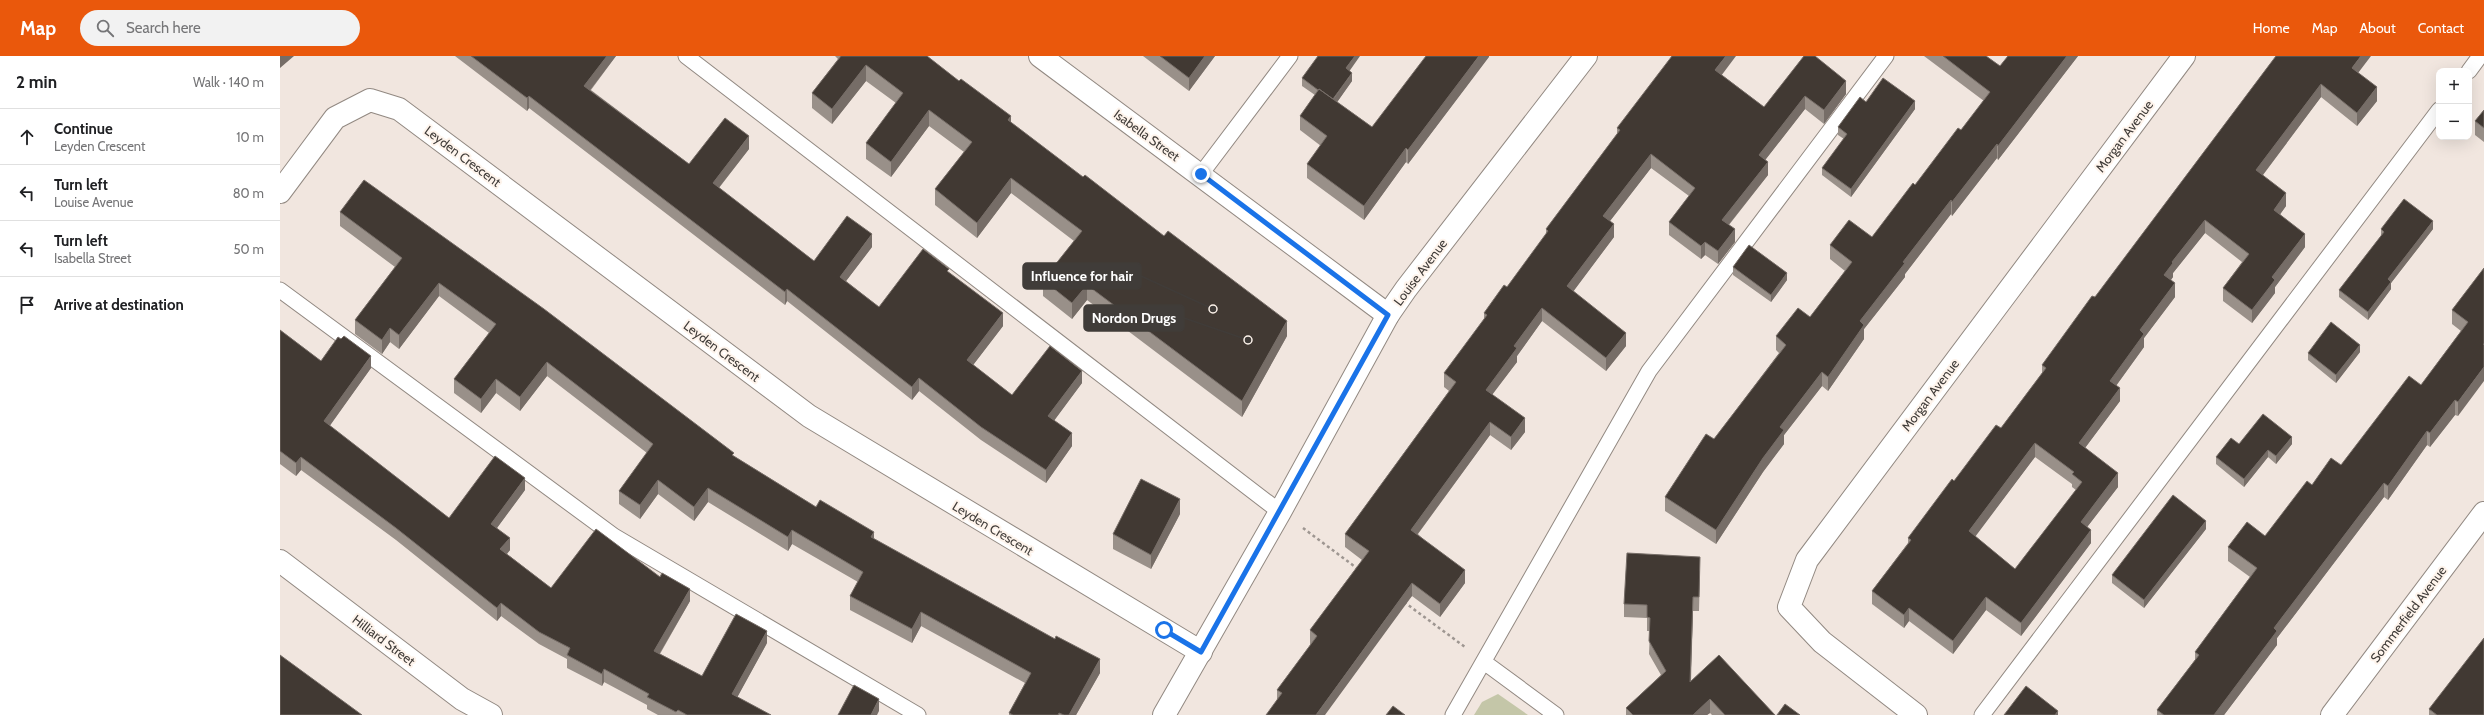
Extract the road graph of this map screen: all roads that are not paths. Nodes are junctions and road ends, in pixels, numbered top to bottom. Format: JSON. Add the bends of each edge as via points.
{"nodes":[{"id":1,"x":686,"y":56,"type":"edge"},
{"id":2,"x":1040,"y":56,"type":"edge"},
{"id":3,"x":1290,"y":56,"type":"edge"},
{"id":4,"x":1586,"y":56,"type":"edge"},
{"id":5,"x":1886,"y":56,"type":"edge"},
{"id":6,"x":2184,"y":56,"type":"edge"},
{"id":7,"x":2480,"y":56,"type":"edge"},
{"id":8,"x":2470,"y":68,"type":"edge"},
{"id":9,"x":2436,"y":114,"type":"edge"},
{"id":10,"x":1201,"y":174,"type":"junction"},
{"id":11,"x":280,"y":192,"type":"edge"},
{"id":12,"x":280,"y":290,"type":"edge"},
{"id":13,"x":1388,"y":315,"type":"junction"},
{"id":14,"x":1280,"y":512,"type":"junction"},
{"id":15,"x":2484,"y":513,"type":"edge"},
{"id":16,"x":280,"y":561,"type":"edge"},
{"id":17,"x":1201,"y":652,"type":"junction"},
{"id":18,"x":1484,"y":662,"type":"junction"},
{"id":19,"x":491,"y":715,"type":"edge"},
{"id":20,"x":918,"y":715,"type":"edge"},
{"id":21,"x":1164,"y":715,"type":"edge"},
{"id":22,"x":1453,"y":715,"type":"edge"},
{"id":23,"x":1556,"y":715,"type":"edge"},
{"id":24,"x":1916,"y":715,"type":"edge"},
{"id":25,"x":1982,"y":715,"type":"edge"},
{"id":26,"x":2332,"y":715,"type":"edge"}],
"edges":[{"from":1,"to":14,"type":"lane"},
{"from":2,"to":10,"type":"street","name":"Isabella Street"},
{"from":3,"to":10,"type":"lane"},
{"from":4,"to":13,"type":"street","name":"Louise Avenue"},
{"from":5,"to":18,"type":"lane","via":[[1649,371]]},
{"from":6,"to":24,"type":"street","name":"Morgan Avenue","via":[[1807,560],[1789,608],[1822,642]]},
{"from":7,"to":8,"type":"lane"},
{"from":9,"to":25,"type":"lane"},
{"from":10,"to":13,"type":"street","name":"Isabella Street"},
{"from":11,"to":17,"type":"street","name":"Leyden Crescent","via":[[335,118],[370,100],[399,109],[809,416]]},
{"from":12,"to":20,"type":"lane","via":[[614,536]]},
{"from":13,"to":14,"type":"street","name":"Louise Avenue"},
{"from":14,"to":17,"type":"street","name":"Louise Avenue"},
{"from":15,"to":26,"type":"street","name":"Sommerfield Avenue"},
{"from":16,"to":19,"type":"street","name":"Hilliard Street","via":[[462,699]]},
{"from":17,"to":21,"type":"street","name":"Louise Avenue"},
{"from":18,"to":22,"type":"lane"},
{"from":18,"to":23,"type":"lane"}]}
